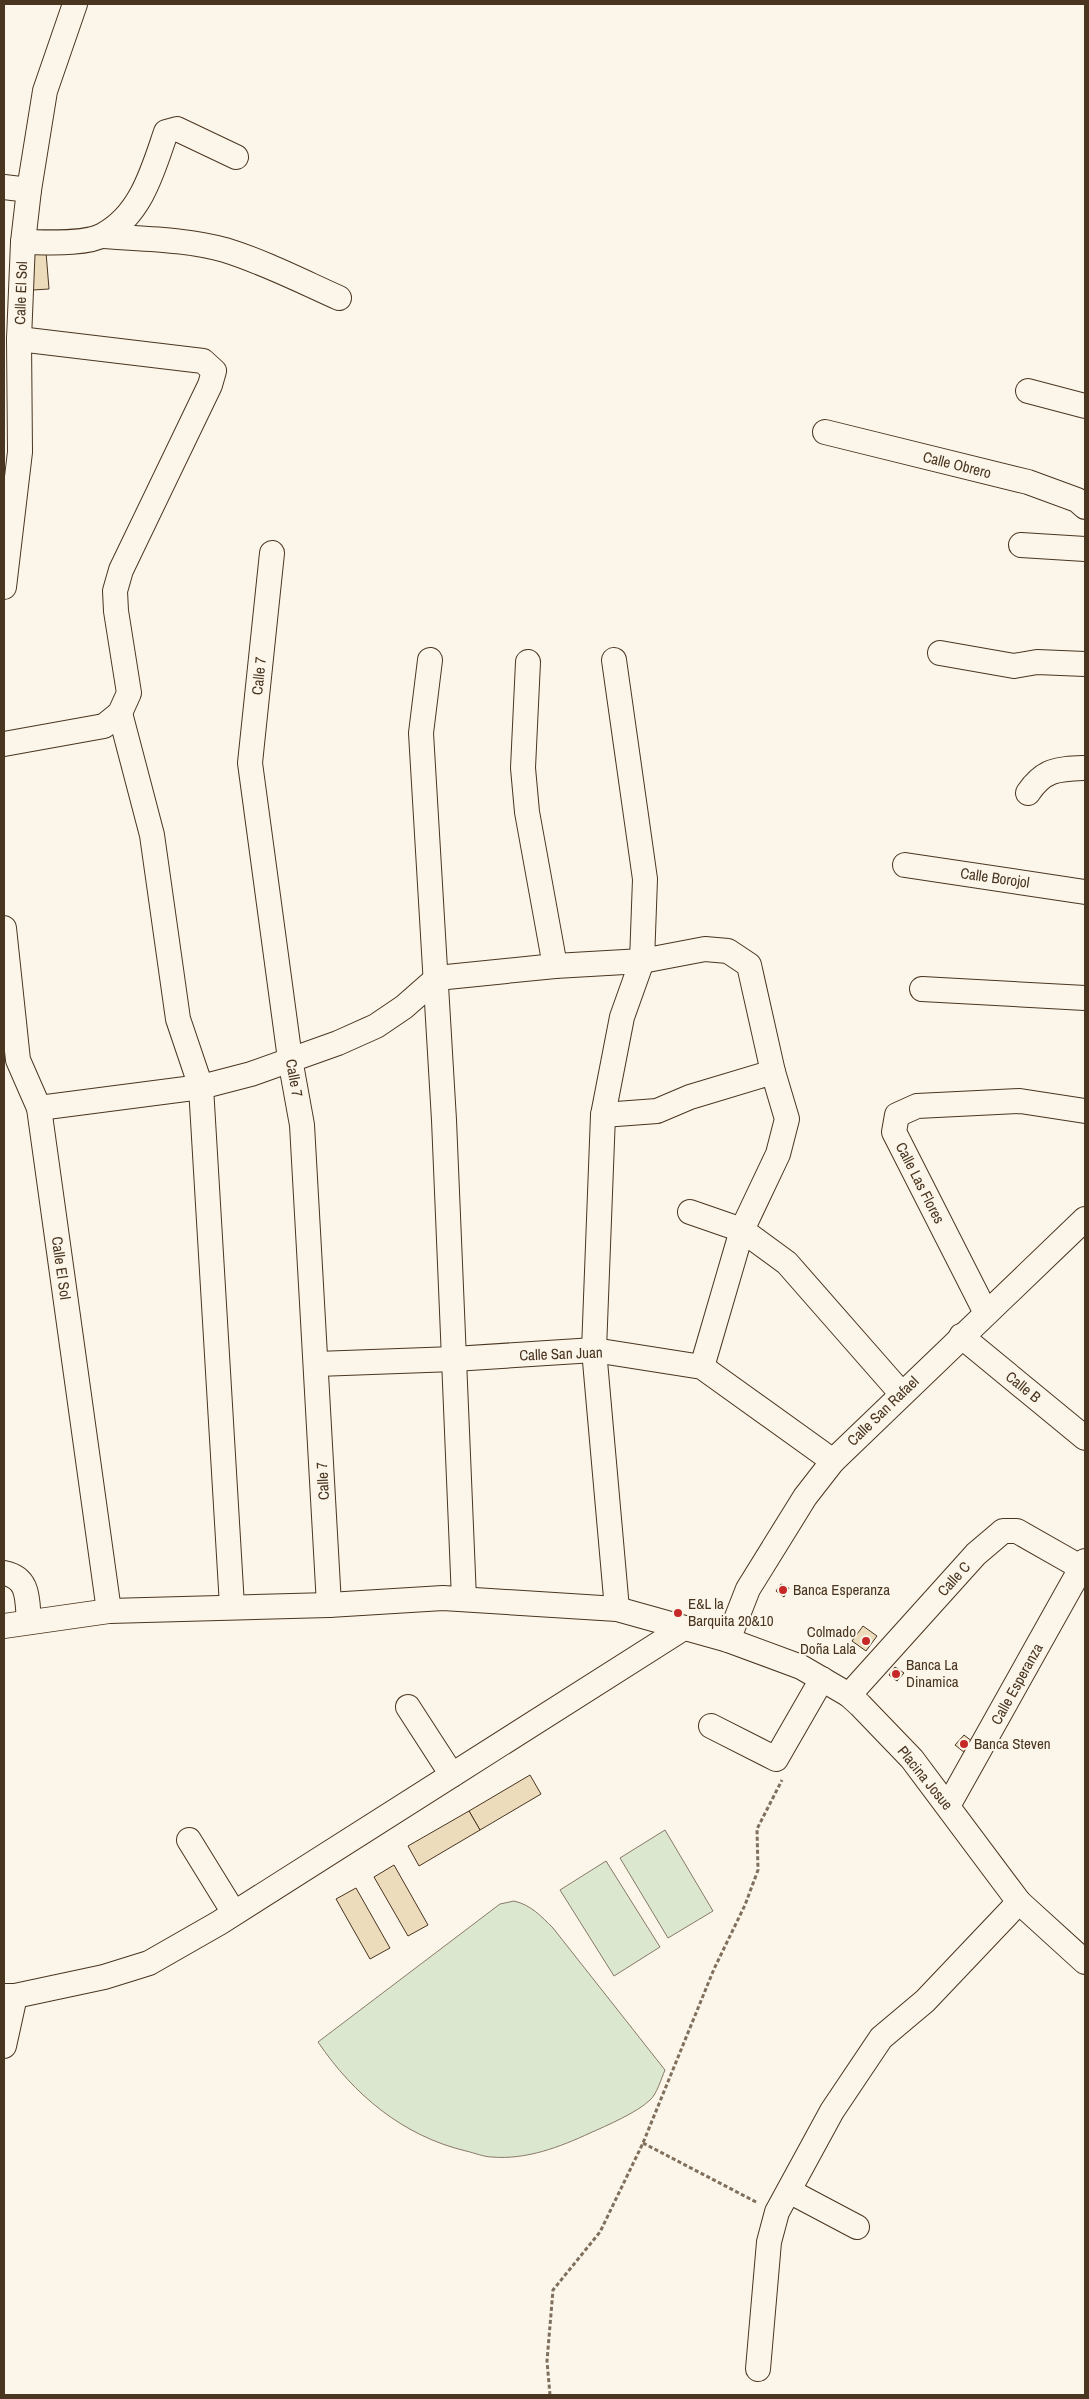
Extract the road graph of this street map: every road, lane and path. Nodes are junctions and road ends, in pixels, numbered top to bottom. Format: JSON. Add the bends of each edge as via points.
{"nodes":[{"id":1,"x":75,"y":4,"type":"edge"},
{"id":2,"x":236,"y":157,"type":"dead end"},
{"id":3,"x":4,"y":187,"type":"edge"},
{"id":4,"x":29,"y":190,"type":"junction"},
{"id":5,"x":103,"y":236,"type":"junction"},
{"id":6,"x":23,"y":242,"type":"junction"},
{"id":7,"x":339,"y":298,"type":"dead end"},
{"id":8,"x":19,"y":339,"type":"junction"},
{"id":9,"x":1028,"y":391,"type":"dead end"},
{"id":10,"x":1085,"y":406,"type":"edge"},
{"id":11,"x":825,"y":432,"type":"dead end"},
{"id":12,"x":1085,"y":507,"type":"edge"},
{"id":13,"x":1020,"y":546,"type":"dead end"},
{"id":14,"x":1085,"y":549,"type":"edge"},
{"id":15,"x":272,"y":553,"type":"dead end"},
{"id":16,"x":4,"y":587,"type":"edge"},
{"id":17,"x":940,"y":653,"type":"dead end"},
{"id":18,"x":430,"y":660,"type":"dead end"},
{"id":19,"x":614,"y":660,"type":"dead end"},
{"id":20,"x":528,"y":662,"type":"dead end"},
{"id":21,"x":1085,"y":664,"type":"edge"},
{"id":22,"x":120,"y":712,"type":"junction"},
{"id":23,"x":4,"y":744,"type":"edge"},
{"id":24,"x":1085,"y":768,"type":"edge"},
{"id":25,"x":1028,"y":793,"type":"dead end"},
{"id":26,"x":905,"y":865,"type":"dead end"},
{"id":27,"x":1085,"y":892,"type":"edge"},
{"id":28,"x":4,"y":928,"type":"edge"},
{"id":29,"x":642,"y":960,"type":"junction"},
{"id":30,"x":555,"y":966,"type":"junction"},
{"id":31,"x":436,"y":978,"type":"junction"},
{"id":32,"x":922,"y":990,"type":"dead end"},
{"id":33,"x":1085,"y":998,"type":"edge"},
{"id":34,"x":290,"y":1059,"type":"junction"},
{"id":35,"x":773,"y":1072,"type":"junction"},
{"id":36,"x":201,"y":1087,"type":"junction"},
{"id":37,"x":39,"y":1108,"type":"junction"},
{"id":38,"x":1085,"y":1111,"type":"edge"},
{"id":39,"x":603,"y":1115,"type":"junction"},
{"id":40,"x":690,"y":1212,"type":"dead end"},
{"id":41,"x":1085,"y":1219,"type":"edge"},
{"id":42,"x":742,"y":1230,"type":"junction"},
{"id":43,"x":986,"y":1313,"type":"junction"},
{"id":44,"x":961,"y":1336,"type":"junction"},
{"id":45,"x":594,"y":1350,"type":"junction"},
{"id":46,"x":454,"y":1360,"type":"junction"},
{"id":47,"x":317,"y":1364,"type":"junction"},
{"id":48,"x":702,"y":1367,"type":"junction"},
{"id":49,"x":901,"y":1393,"type":"junction"},
{"id":50,"x":1085,"y":1438,"type":"edge"},
{"id":51,"x":833,"y":1460,"type":"junction"},
{"id":52,"x":1084,"y":1565,"type":"edge"},
{"id":53,"x":4,"y":1573,"type":"edge"},
{"id":54,"x":464,"y":1599,"type":"junction"},
{"id":55,"x":329,"y":1605,"type":"junction"},
{"id":56,"x":232,"y":1606,"type":"junction"},
{"id":57,"x":617,"y":1609,"type":"junction"},
{"id":58,"x":109,"y":1610,"type":"junction"},
{"id":59,"x":29,"y":1622,"type":"junction"},
{"id":60,"x":4,"y":1626,"type":"edge"},
{"id":61,"x":682,"y":1629,"type":"junction"},
{"id":62,"x":728,"y":1640,"type":"junction"},
{"id":63,"x":822,"y":1678,"type":"junction"},
{"id":64,"x":848,"y":1695,"type":"junction"},
{"id":65,"x":408,"y":1707,"type":"dead end"},
{"id":66,"x":711,"y":1726,"type":"dead end"},
{"id":67,"x":452,"y":1775,"type":"junction"},
{"id":68,"x":785,"y":1775,"type":"dead end"},
{"id":69,"x":948,"y":1806,"type":"junction"},
{"id":70,"x":189,"y":1840,"type":"dead end"},
{"id":71,"x":1019,"y":1902,"type":"junction"},
{"id":72,"x":234,"y":1913,"type":"junction"},
{"id":73,"x":1085,"y":1962,"type":"edge"},
{"id":74,"x":9,"y":1996,"type":"edge"},
{"id":75,"x":4,"y":2046,"type":"edge"},
{"id":76,"x":643,"y":2143,"type":"junction"},
{"id":77,"x":788,"y":2191,"type":"junction"},
{"id":78,"x":777,"y":2212,"type":"junction"},
{"id":79,"x":856,"y":2227,"type":"dead end"},
{"id":80,"x":758,"y":2369,"type":"dead end"},
{"id":81,"x":550,"y":2395,"type":"edge"}],
"edges":[{"from":1,"to":4,"type":"street","name":"Calle El Sol","via":[[45,91]]},
{"from":2,"to":5,"type":"street","via":[[177,129],[166,132],[143,193],[128,216]]},
{"from":3,"to":4,"type":"street"},
{"from":4,"to":6,"type":"street","name":"Calle El Sol"},
{"from":5,"to":6,"type":"street","via":[[73,242]]},
{"from":5,"to":7,"type":"street","via":[[178,241],[224,250],[268,265]]},
{"from":6,"to":8,"type":"street","name":"Calle El Sol"},
{"from":8,"to":16,"type":"street","name":"Calle El Sol","via":[[20,452]]},
{"from":8,"to":22,"type":"street","via":[[203,361],[214,370],[210,385],[121,570],[115,591],[129,693]]},
{"from":9,"to":10,"type":"street"},
{"from":11,"to":12,"type":"street","name":"Calle Obrero","via":[[1028,482],[1077,500]]},
{"from":13,"to":14,"type":"street"},
{"from":15,"to":34,"type":"street","name":"Calle 7","via":[[250,763]]},
{"from":17,"to":21,"type":"street","via":[[1014,666],[1037,662]]},
{"from":18,"to":31,"type":"street","via":[[421,733]]},
{"from":19,"to":29,"type":"street","via":[[645,879]]},
{"from":20,"to":30,"type":"street","via":[[523,768],[527,812]]},
{"from":22,"to":23,"type":"street","via":[[104,726]]},
{"from":22,"to":36,"type":"street","via":[[152,835],[178,1018]]},
{"from":24,"to":25,"type":"street","via":[[1063,769],[1038,778]]},
{"from":26,"to":27,"type":"street","name":"Calle Borojol"},
{"from":28,"to":37,"type":"street","name":"Calle El Sol","via":[[18,1060]]},
{"from":29,"to":30,"type":"street"},
{"from":29,"to":35,"type":"street","via":[[705,949],[728,952],[749,965]]},
{"from":29,"to":39,"type":"street","via":[[622,1017]]},
{"from":30,"to":31,"type":"street"},
{"from":31,"to":34,"type":"street","via":[[404,1008],[376,1026]]},
{"from":31,"to":46,"type":"street"},
{"from":32,"to":33,"type":"street"},
{"from":34,"to":36,"type":"street","via":[[251,1074]]},
{"from":34,"to":47,"type":"street","name":"Calle 7","via":[[302,1125]]},
{"from":35,"to":39,"type":"street","via":[[690,1097],[657,1111]]},
{"from":35,"to":42,"type":"street","via":[[787,1119],[778,1154]]},
{"from":36,"to":37,"type":"street"},
{"from":36,"to":56,"type":"street"},
{"from":37,"to":58,"type":"street","name":"Calle El Sol"},
{"from":38,"to":43,"type":"street","name":"Calle Las Flores","via":[[1020,1101],[917,1106],[897,1115],[894,1132]]},
{"from":39,"to":45,"type":"street"},
{"from":40,"to":42,"type":"street"},
{"from":41,"to":43,"type":"street","name":"Calle San Rafael"},
{"from":42,"to":48,"type":"street"},
{"from":42,"to":49,"type":"street","via":[[787,1263]]},
{"from":43,"to":44,"type":"street","name":"Calle San Rafael"},
{"from":44,"to":49,"type":"street","name":"Calle San Rafael"},
{"from":44,"to":50,"type":"street","name":"Calle B"},
{"from":45,"to":46,"type":"street","name":"Calle San Juan"},
{"from":45,"to":48,"type":"street","name":"Calle San Juan"},
{"from":45,"to":57,"type":"street"},
{"from":46,"to":47,"type":"street","name":"Calle San Juan"},
{"from":46,"to":54,"type":"street"},
{"from":47,"to":55,"type":"street","name":"Calle 7"},
{"from":48,"to":51,"type":"street","name":"Calle San Juan"},
{"from":49,"to":51,"type":"street","name":"Calle San Rafael"},
{"from":51,"to":62,"type":"street","name":"Calle San Rafael","via":[[805,1497],[748,1589]]},
{"from":52,"to":64,"type":"street","name":"Calle C","via":[[1017,1531],[1003,1531],[976,1554]]},
{"from":52,"to":69,"type":"street","name":"Calle Esperanza"},
{"from":53,"to":59,"type":"street","via":[[20,1579],[26,1587]]},
{"from":54,"to":55,"type":"street","name":"Placina Josue"},
{"from":54,"to":57,"type":"street","name":"Placina Josue"},
{"from":55,"to":56,"type":"street","name":"Placina Josue"},
{"from":56,"to":58,"type":"street","name":"Placina Josue"},
{"from":57,"to":61,"type":"street","name":"Placina Josue"},
{"from":58,"to":59,"type":"street","name":"Placina Josue"},
{"from":59,"to":60,"type":"street","name":"Placina Josue"},
{"from":61,"to":62,"type":"street","name":"Placina Josue"},
{"from":61,"to":67,"type":"street"},
{"from":62,"to":63,"type":"street","name":"Placina Josue"},
{"from":63,"to":64,"type":"street","name":"Placina Josue"},
{"from":63,"to":66,"type":"street","via":[[776,1759]]},
{"from":64,"to":69,"type":"street","name":"Placina Josue","via":[[912,1759]]},
{"from":65,"to":67,"type":"street"},
{"from":67,"to":72,"type":"street"},
{"from":68,"to":76,"type":"path","via":[[758,1829],[758,1870],[748,1896],[714,1968]]},
{"from":69,"to":71,"type":"street","name":"Placina Josue"},
{"from":70,"to":72,"type":"street"},
{"from":71,"to":73,"type":"street","name":"Placina Josue"},
{"from":71,"to":77,"type":"street","via":[[925,2001],[881,2038],[832,2111]]},
{"from":72,"to":74,"type":"street","via":[[149,1963],[104,1977]]},
{"from":74,"to":75,"type":"street"},
{"from":76,"to":78,"type":"path"},
{"from":76,"to":81,"type":"path","via":[[600,2232],[553,2290],[547,2362]]},
{"from":77,"to":78,"type":"street"},
{"from":77,"to":79,"type":"street"},
{"from":78,"to":80,"type":"street","via":[[768,2242]]}]}
